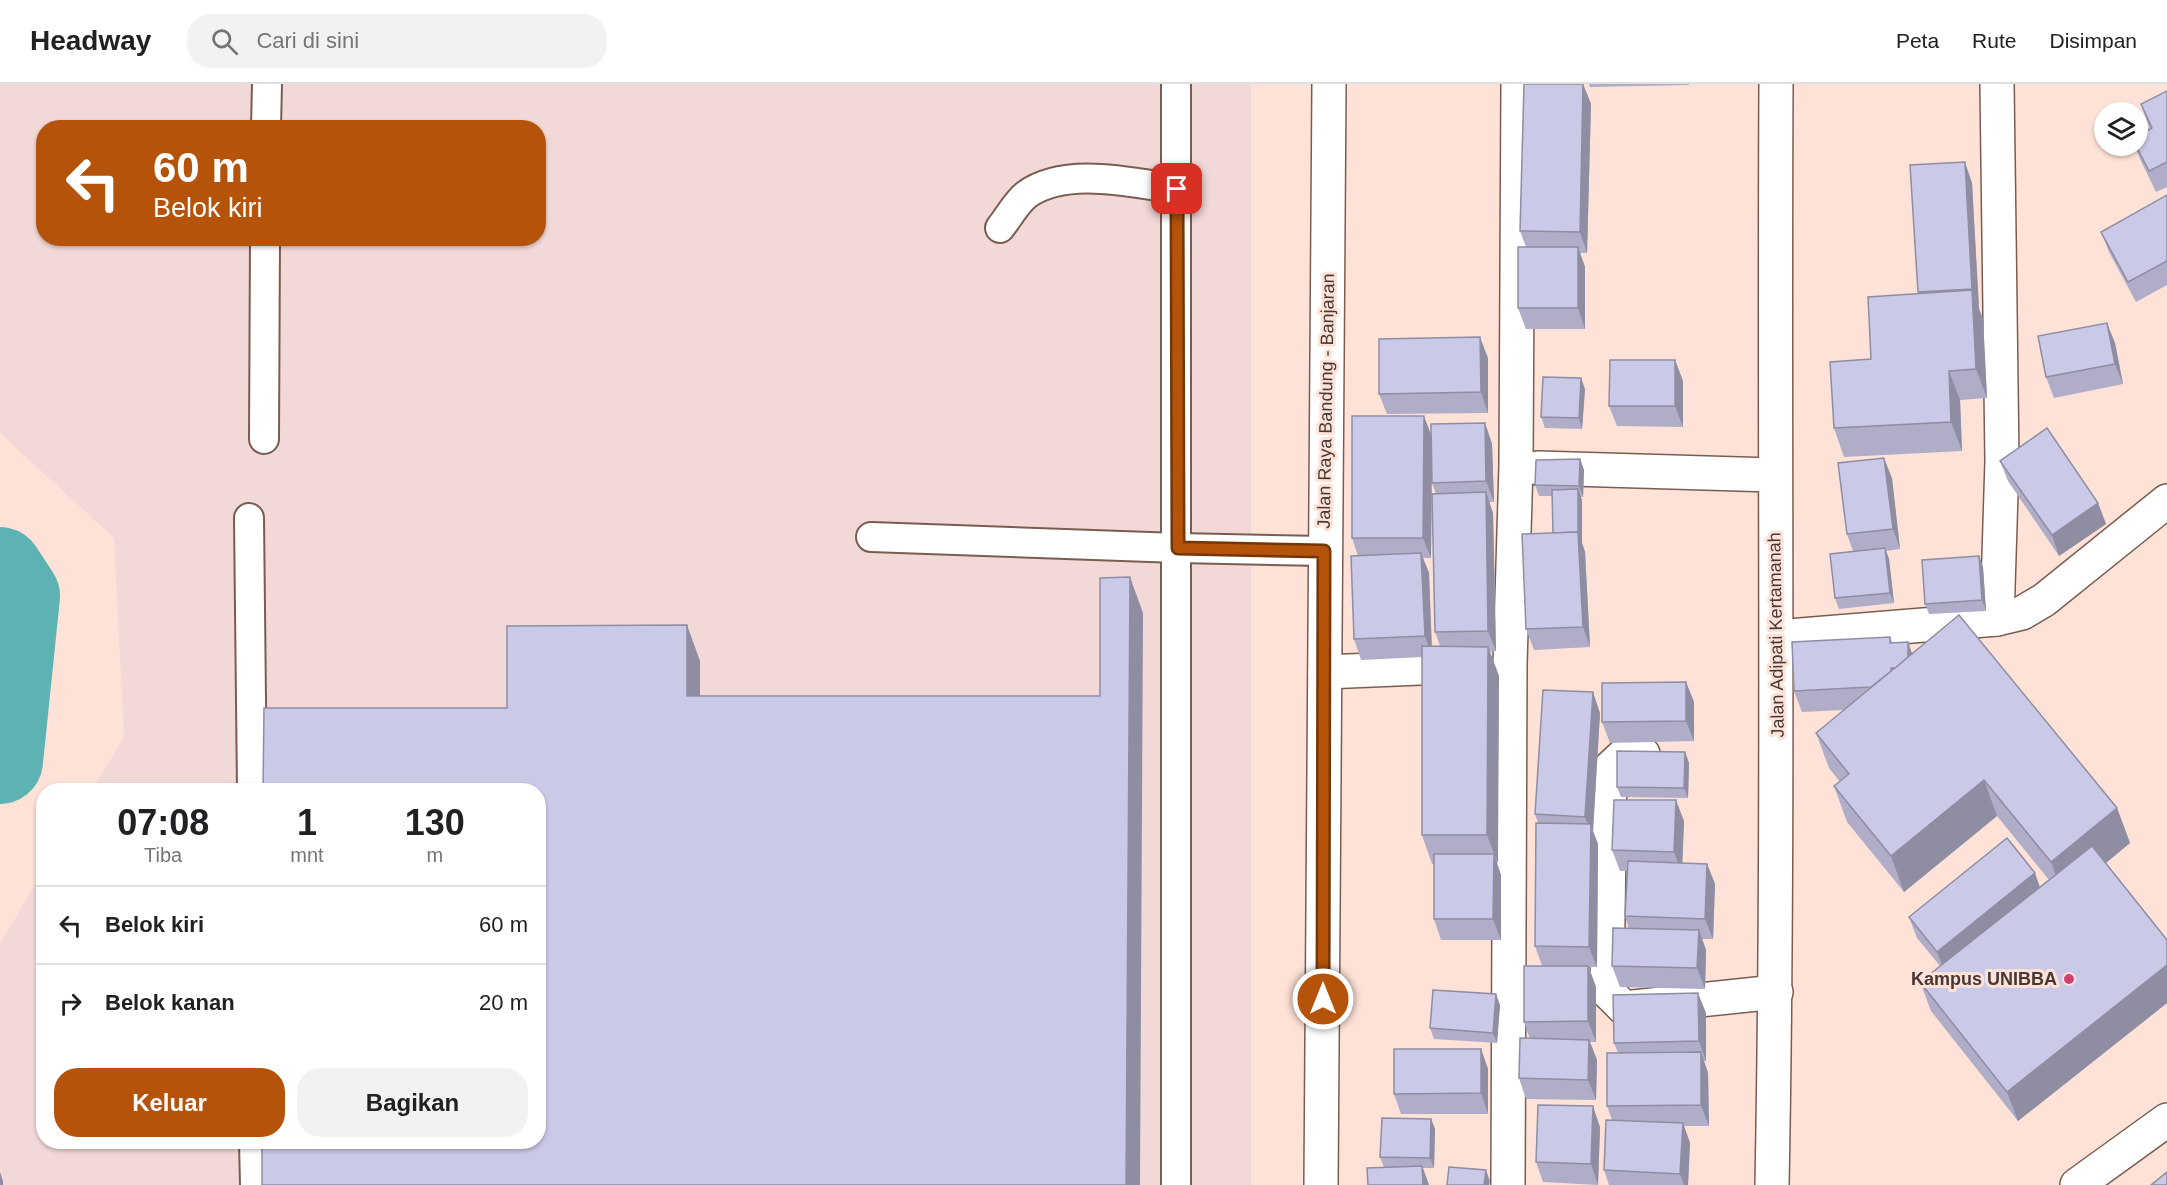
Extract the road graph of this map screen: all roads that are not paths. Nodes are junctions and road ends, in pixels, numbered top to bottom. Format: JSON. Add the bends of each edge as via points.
{"nodes":[{"id":1,"x":267,"y":84,"type":"edge"},
{"id":2,"x":1176,"y":84,"type":"edge"},
{"id":3,"x":1329,"y":84,"type":"edge"},
{"id":4,"x":1518,"y":84,"type":"edge"},
{"id":5,"x":1776,"y":84,"type":"edge"},
{"id":6,"x":1997,"y":84,"type":"edge"},
{"id":7,"x":266,"y":120,"type":"edge"},
{"id":8,"x":1177,"y":189,"type":"junction"},
{"id":9,"x":1000,"y":228,"type":"dead end"},
{"id":10,"x":265,"y":246,"type":"edge"},
{"id":11,"x":264,"y":439,"type":"dead end"},
{"id":12,"x":1516,"y":466,"type":"junction"},
{"id":13,"x":1773,"y":475,"type":"junction"},
{"id":14,"x":2167,"y":501,"type":"edge"},
{"id":15,"x":249,"y":518,"type":"dead end"},
{"id":16,"x":871,"y":537,"type":"dead end"},
{"id":17,"x":1178,"y":548,"type":"junction"},
{"id":18,"x":1324,"y":551,"type":"junction"},
{"id":19,"x":1997,"y":619,"type":"junction"},
{"id":20,"x":1777,"y":638,"type":"junction"},
{"id":21,"x":1510,"y":664,"type":"junction"},
{"id":22,"x":1325,"y":672,"type":"junction"},
{"id":23,"x":1643,"y":754,"type":"edge"},
{"id":24,"x":252,"y":783,"type":"edge"},
{"id":25,"x":1776,"y":992,"type":"junction"},
{"id":26,"x":2167,"y":1120,"type":"edge"},
{"id":27,"x":255,"y":1149,"type":"edge"},
{"id":28,"x":255,"y":1185,"type":"edge"},
{"id":29,"x":1176,"y":1185,"type":"edge"},
{"id":30,"x":1321,"y":1185,"type":"edge"},
{"id":31,"x":1508,"y":1185,"type":"edge"},
{"id":32,"x":1772,"y":1185,"type":"edge"},
{"id":33,"x":2077,"y":1185,"type":"edge"}],
"edges":[{"from":1,"to":7,"type":"lane"},
{"from":2,"to":8,"type":"lane"},
{"from":3,"to":18,"type":"street","name":"Jalan Raya Bandung - Banjaran"},
{"from":4,"to":12,"type":"street"},
{"from":5,"to":13,"type":"street","name":"Jalan Adipati Kertamanah"},
{"from":6,"to":19,"type":"street","via":[[2002,461]]},
{"from":8,"to":9,"type":"lane","via":[[1107,179],[1052,184],[1026,196]]},
{"from":8,"to":17,"type":"lane"},
{"from":10,"to":11,"type":"lane"},
{"from":12,"to":13,"type":"street","via":[[1508,467]]},
{"from":12,"to":21,"type":"street"},
{"from":13,"to":20,"type":"street","name":"Jalan Adipati Kertamanah"},
{"from":14,"to":19,"type":"street","via":[[2044,600],[2022,613]]},
{"from":15,"to":24,"type":"lane"},
{"from":16,"to":17,"type":"lane"},
{"from":17,"to":18,"type":"lane"},
{"from":17,"to":29,"type":"lane"},
{"from":18,"to":22,"type":"street","name":"Jalan Raya Bandung - Banjaran"},
{"from":19,"to":20,"type":"street"},
{"from":20,"to":25,"type":"street","name":"Jalan Adipati Kertamanah"},
{"from":21,"to":22,"type":"street"},
{"from":21,"to":31,"type":"street"},
{"from":22,"to":30,"type":"street","name":"Jalan Raya Bandung - Banjaran"},
{"from":23,"to":25,"type":"street","via":[[1624,754],[1610,768],[1607,991],[1624,1008]]},
{"from":25,"to":32,"type":"street","name":"Jalan Adipati Kertamanah"},
{"from":26,"to":33,"type":"street"},
{"from":27,"to":28,"type":"lane"}]}
